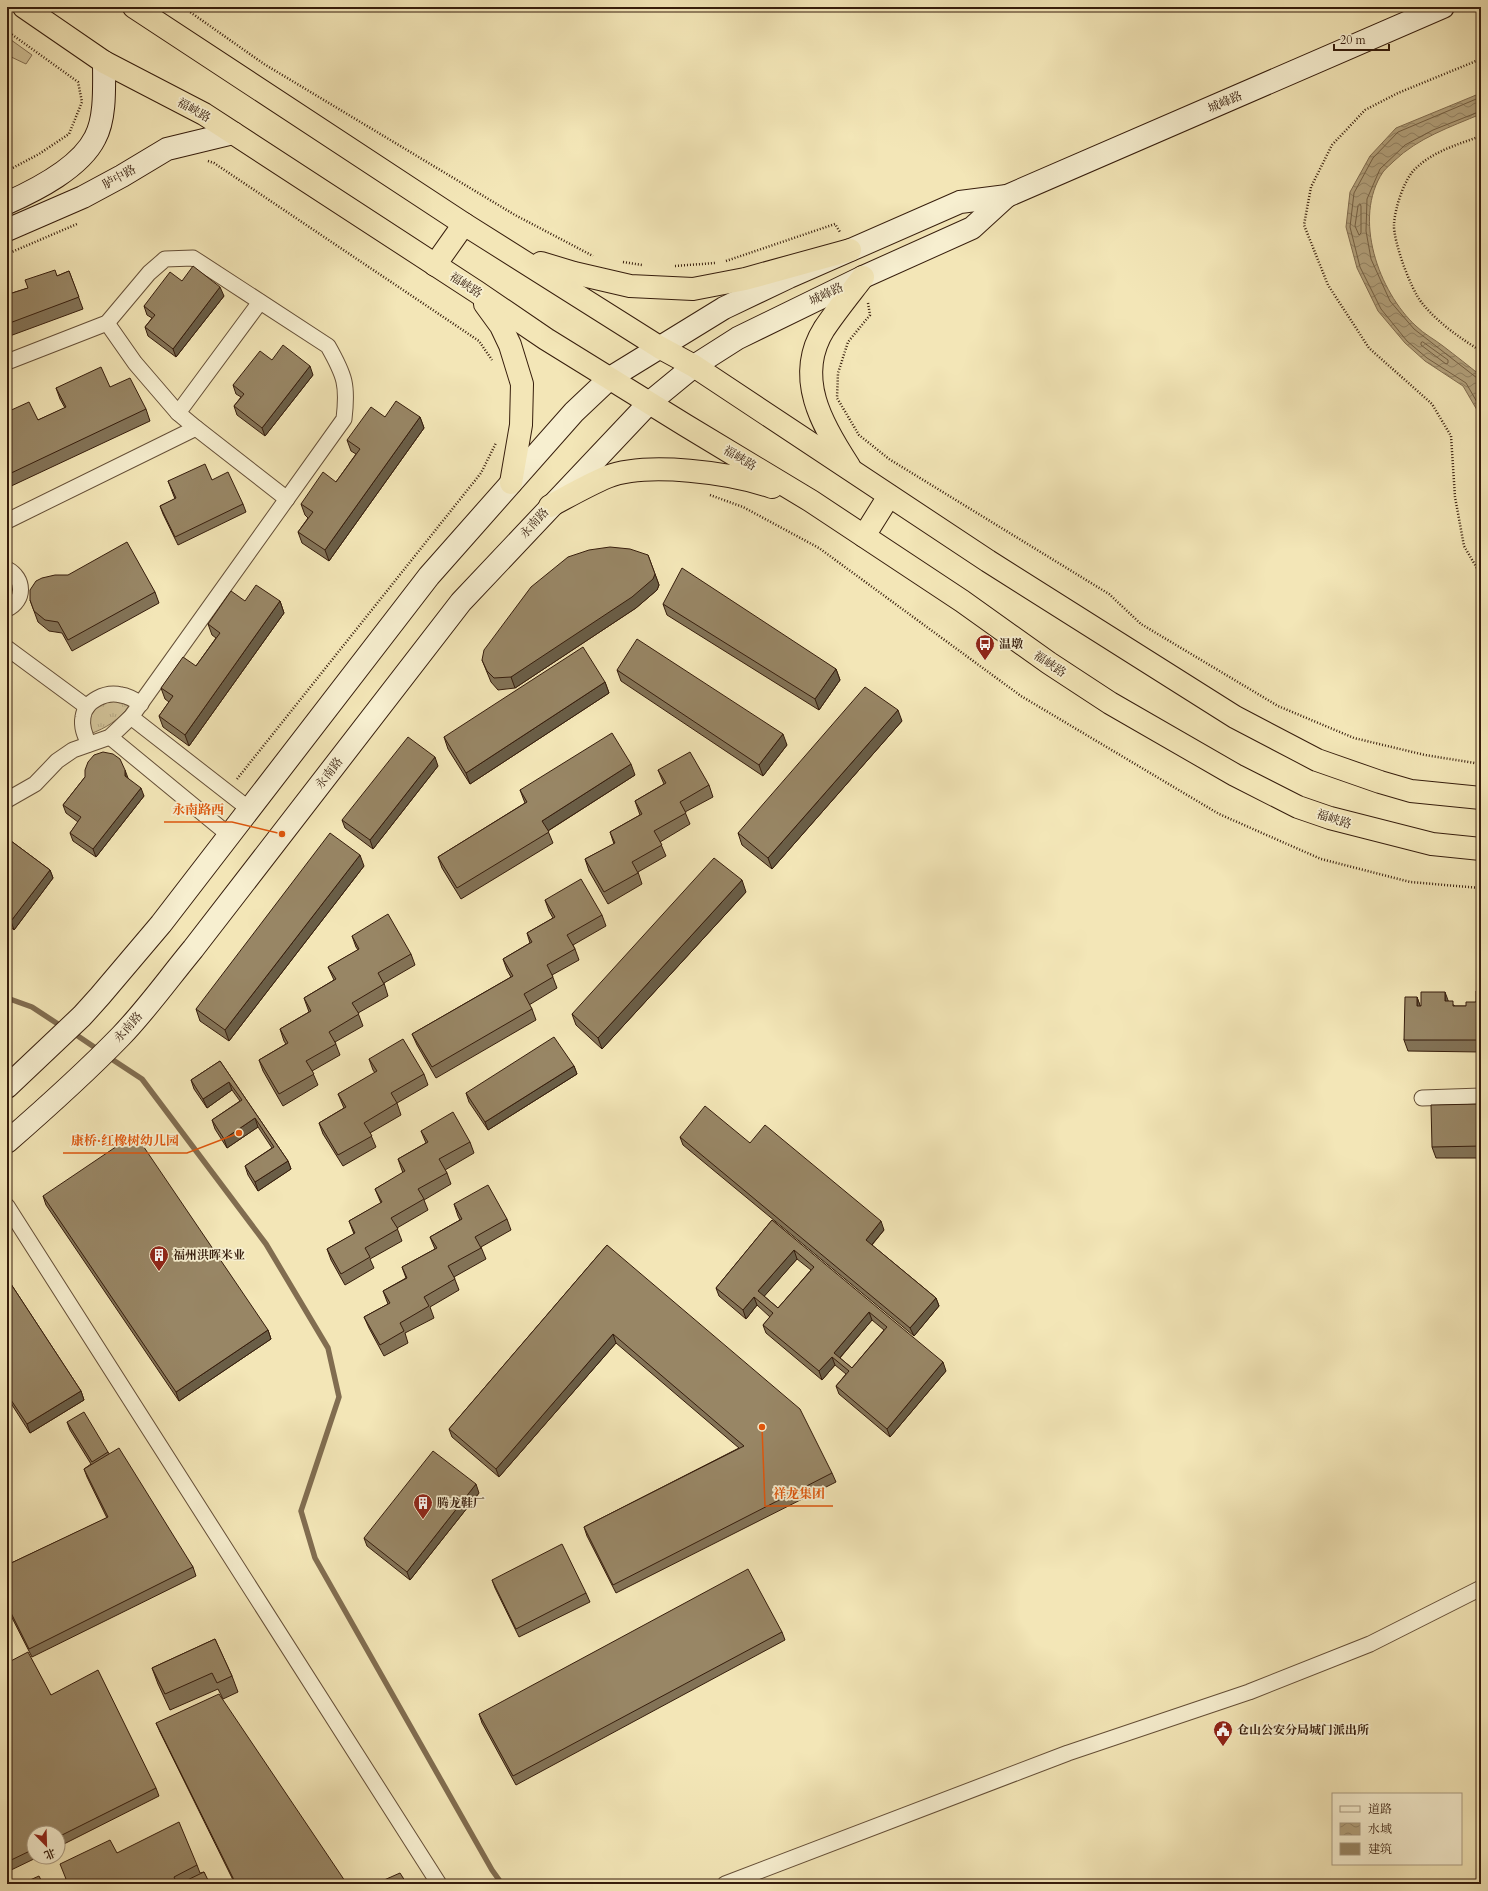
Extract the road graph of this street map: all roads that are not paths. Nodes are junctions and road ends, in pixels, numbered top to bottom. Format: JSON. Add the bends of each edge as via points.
{"nodes":[{"id":1,"x":24,"y":7,"type":"edge"},
{"id":2,"x":134,"y":7,"type":"edge"},
{"id":3,"x":1443,"y":7,"type":"edge"},
{"id":4,"x":104,"y":62,"type":"junction"},
{"id":5,"x":233,"y":133,"type":"junction"},
{"id":6,"x":1007,"y":196,"type":"junction"},
{"id":7,"x":7,"y":203,"type":"edge"},
{"id":8,"x":464,"y":224,"type":"junction"},
{"id":9,"x":7,"y":230,"type":"edge"},
{"id":10,"x":850,"y":250,"type":"junction"},
{"id":11,"x":512,"y":254,"type":"junction"},
{"id":12,"x":435,"y":265,"type":"junction"},
{"id":13,"x":789,"y":277,"type":"junction"},
{"id":14,"x":863,"y":277,"type":"junction"},
{"id":15,"x":477,"y":292,"type":"junction"},
{"id":16,"x":260,"y":302,"type":"junction"},
{"id":17,"x":803,"y":305,"type":"junction"},
{"id":18,"x":106,"y":323,"type":"junction"},
{"id":19,"x":659,"y":347,"type":"junction"},
{"id":20,"x":7,"y":362,"type":"edge"},
{"id":21,"x":694,"y":366,"type":"junction"},
{"id":22,"x":610,"y":378,"type":"junction"},
{"id":23,"x":649,"y":403,"type":"junction"},
{"id":24,"x":178,"y":413,"type":"junction"},
{"id":25,"x":196,"y":428,"type":"junction"},
{"id":26,"x":855,"y":473,"type":"junction"},
{"id":27,"x":511,"y":483,"type":"junction"},
{"id":28,"x":889,"y":496,"type":"junction"},
{"id":29,"x":287,"y":499,"type":"junction"},
{"id":30,"x":811,"y":501,"type":"junction"},
{"id":31,"x":550,"y":506,"type":"junction"},
{"id":32,"x":7,"y":521,"type":"edge"},
{"id":33,"x":864,"y":536,"type":"junction"},
{"id":34,"x":7,"y":569,"type":"edge"},
{"id":35,"x":7,"y":609,"type":"edge"},
{"id":36,"x":7,"y":648,"type":"edge"},
{"id":37,"x":141,"y":704,"type":"junction"},
{"id":38,"x":87,"y":707,"type":"junction"},
{"id":39,"x":131,"y":717,"type":"junction"},
{"id":40,"x":110,"y":737,"type":"junction"},
{"id":41,"x":89,"y":744,"type":"junction"},
{"id":42,"x":1481,"y":798,"type":"edge"},
{"id":43,"x":7,"y":800,"type":"edge"},
{"id":44,"x":249,"y":809,"type":"junction"},
{"id":45,"x":229,"y":836,"type":"junction"},
{"id":46,"x":1481,"y":849,"type":"edge"},
{"id":47,"x":7,"y":1087,"type":"edge"},
{"id":48,"x":1481,"y":1096,"type":"edge"},
{"id":49,"x":1422,"y":1098,"type":"dead end"},
{"id":50,"x":7,"y":1142,"type":"edge"},
{"id":51,"x":7,"y":1206,"type":"edge"},
{"id":52,"x":1481,"y":1588,"type":"edge"},
{"id":53,"x":439,"y":1884,"type":"edge"},
{"id":54,"x":725,"y":1884,"type":"edge"}],
"edges":[{"from":1,"to":4,"type":"highway","name":"福峡路"},
{"from":2,"to":8,"type":"highway"},
{"from":3,"to":6,"type":"main road","name":"城峰路"},
{"from":4,"to":5,"type":"highway","name":"福峡路","via":[[204,114]]},
{"from":4,"to":7,"type":"main road","via":[[103,107],[95,138],[82,155],[56,178]]},
{"from":5,"to":9,"type":"main road","name":"胪中路","via":[[167,149],[83,197]]},
{"from":5,"to":12,"type":"highway","name":"福峡路"},
{"from":6,"to":10,"type":"main road","name":"城峰路","via":[[960,202]]},
{"from":6,"to":14,"type":"main road","name":"城峰路","via":[[972,228]]},
{"from":8,"to":11,"type":"highway"},
{"from":8,"to":12,"type":"highway"},
{"from":10,"to":11,"type":"highway","via":[[745,279],[693,289],[630,286],[574,273]]},
{"from":10,"to":13,"type":"main road","name":"城峰路"},
{"from":11,"to":19,"type":"highway"},
{"from":12,"to":15,"type":"highway","name":"福峡路"},
{"from":13,"to":17,"type":"main road"},
{"from":13,"to":19,"type":"main road","name":"城峰路","via":[[724,308]]},
{"from":14,"to":17,"type":"main road","name":"城峰路"},
{"from":14,"to":26,"type":"highway","via":[[824,330],[813,356],[811,380],[817,409],[834,443]]},
{"from":15,"to":22,"type":"highway","name":"福峡路","via":[[546,339]]},
{"from":15,"to":27,"type":"highway","via":[[501,326],[522,384],[522,425]]},
{"from":16,"to":18,"type":"street","via":[[192,258],[165,259],[149,273]]},
{"from":16,"to":24,"type":"street"},
{"from":16,"to":29,"type":"street","via":[[328,346],[341,368],[347,392],[344,418]]},
{"from":17,"to":21,"type":"main road","name":"城峰路","via":[[738,338]]},
{"from":18,"to":20,"type":"street"},
{"from":18,"to":24,"type":"street","via":[[135,363]]},
{"from":19,"to":21,"type":"highway"},
{"from":19,"to":22,"type":"main road","name":"城峰路"},
{"from":21,"to":23,"type":"main road","name":"城峰路"},
{"from":21,"to":26,"type":"highway"},
{"from":22,"to":23,"type":"highway","name":"福峡路"},
{"from":22,"to":27,"type":"main road","name":"城峰路","via":[[574,412]]},
{"from":23,"to":30,"type":"highway","name":"福峡路"},
{"from":23,"to":31,"type":"main road","name":"永南路"},
{"from":24,"to":25,"type":"street"},
{"from":25,"to":29,"type":"street"},
{"from":25,"to":32,"type":"street"},
{"from":26,"to":28,"type":"highway"},
{"from":27,"to":44,"type":"main road","name":"城峰路","via":[[429,576]]},
{"from":28,"to":33,"type":"highway"},
{"from":28,"to":42,"type":"highway","via":[[1235,716],[1317,760],[1411,791]]},
{"from":29,"to":37,"type":"street"},
{"from":30,"to":31,"type":"highway","via":[[752,480],[708,472],[644,470],[608,477]]},
{"from":30,"to":33,"type":"highway","name":"福峡路"},
{"from":31,"to":50,"type":"main road","name":"永南路","via":[[461,602],[193,949],[121,1035]]},
{"from":33,"to":46,"type":"highway","name":"福峡路","via":[[1104,699],[1266,792],[1304,809],[1362,828],[1432,844]]},
{"from":34,"to":35,"type":"street","via":[[14,574],[21,586],[19,599]]},
{"from":36,"to":38,"type":"street"},
{"from":37,"to":38,"type":"street","via":[[128,696],[108,694],[96,699]]},
{"from":37,"to":39,"type":"street"},
{"from":38,"to":41,"type":"street","via":[[82,725]]},
{"from":39,"to":40,"type":"street"},
{"from":39,"to":44,"type":"street"},
{"from":40,"to":41,"type":"street"},
{"from":40,"to":45,"type":"street"},
{"from":41,"to":43,"type":"street","via":[[73,750],[57,761],[36,784]]},
{"from":44,"to":45,"type":"main road","name":"城峰路"},
{"from":45,"to":47,"type":"main road","name":"城峰路","via":[[161,924],[82,1016]]},
{"from":48,"to":49,"type":"street"},
{"from":51,"to":53,"type":"street"},
{"from":52,"to":54,"type":"street","via":[[1370,1644],[1249,1692],[1068,1753]]}]}
